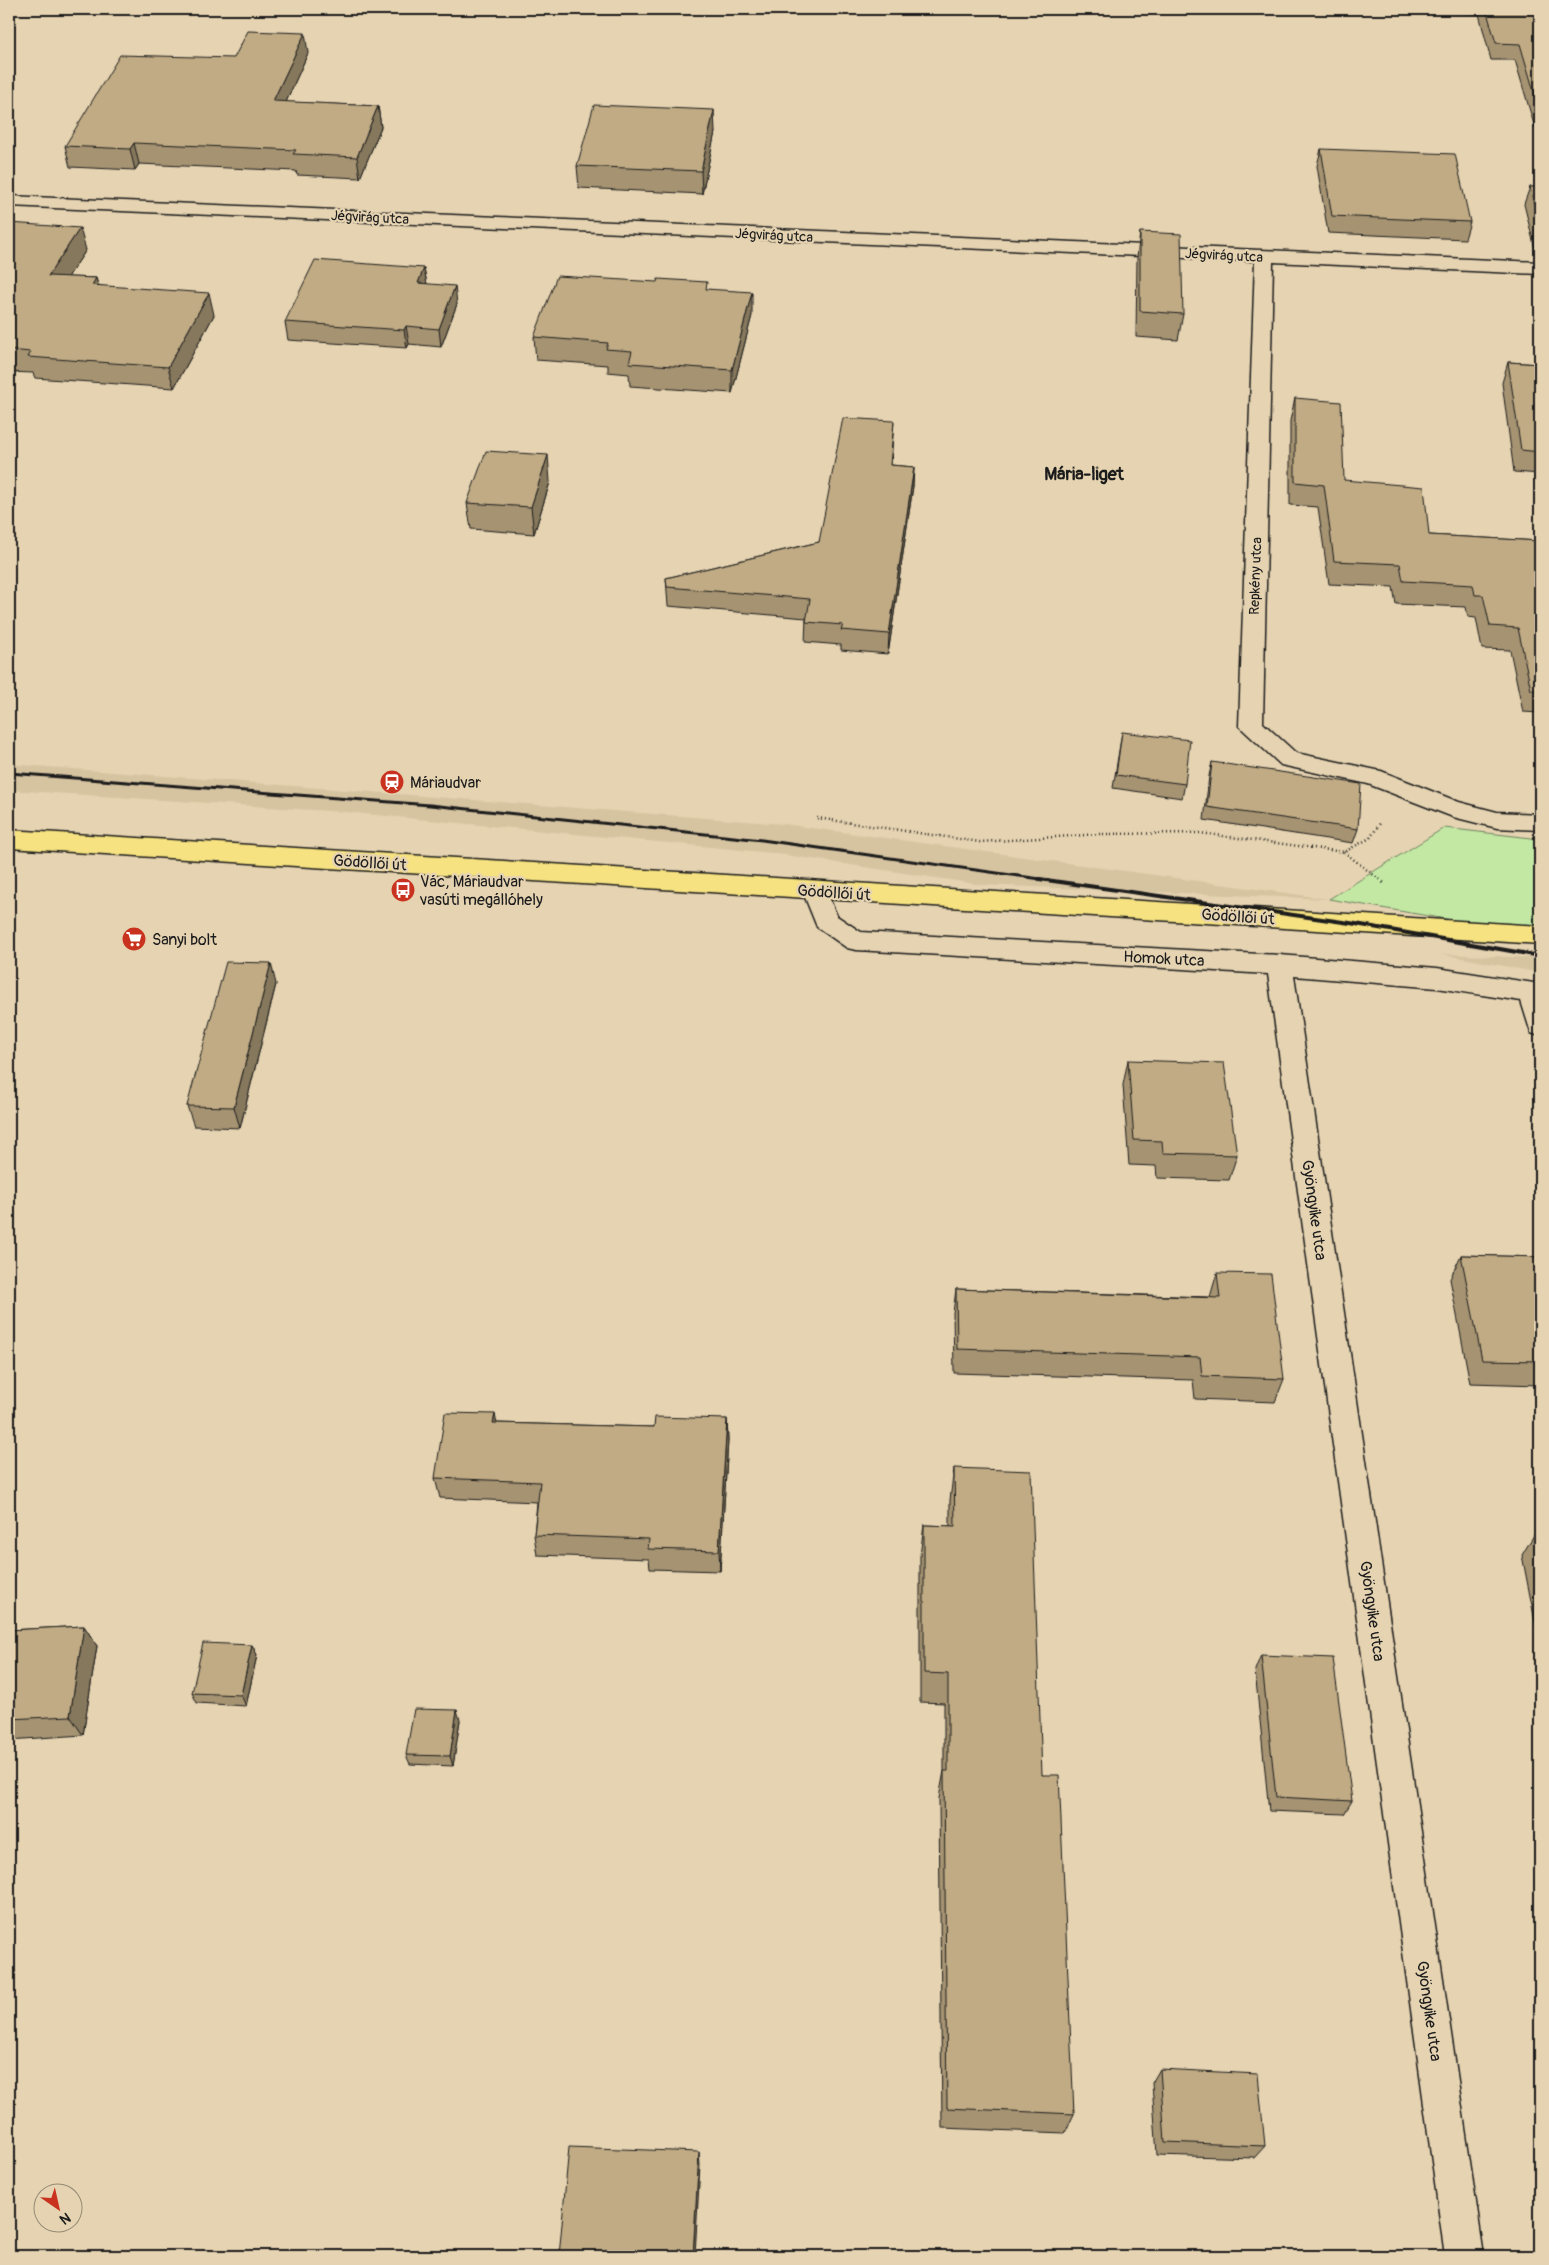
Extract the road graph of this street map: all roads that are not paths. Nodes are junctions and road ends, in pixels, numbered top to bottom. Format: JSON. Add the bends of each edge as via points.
{"nodes":[{"id":1,"x":9,"y":201,"type":"edge"},
{"id":2,"x":1264,"y":256,"type":"junction"},
{"id":3,"x":1540,"y":268,"type":"edge"},
{"id":4,"x":1540,"y":822,"type":"edge"},
{"id":5,"x":9,"y":839,"type":"edge"},
{"id":6,"x":814,"y":890,"type":"junction"},
{"id":7,"x":1540,"y":935,"type":"edge"},
{"id":8,"x":1280,"y":965,"type":"junction"},
{"id":9,"x":1536,"y":993,"type":"edge"},
{"id":10,"x":1540,"y":1026,"type":"edge"},
{"id":11,"x":1465,"y":2256,"type":"edge"}],
"edges":[{"from":1,"to":2,"type":"street","name":"Jégvirág utca"},
{"from":2,"to":3,"type":"street","name":"Jégvirág utca"},
{"from":2,"to":4,"type":"street","name":"Repkény utca","via":[[1251,726],[1289,759],[1373,777],[1462,812],[1498,820]]},
{"from":5,"to":6,"type":"main road","name":"Gödöllői út"},
{"from":6,"to":7,"type":"main road","name":"Gödöllői út"},
{"from":6,"to":8,"type":"street","name":"Homok utca","via":[[826,921],[856,941]]},
{"from":8,"to":9,"type":"street","name":"Homok utca","via":[[1437,978]]},
{"from":8,"to":11,"type":"street","name":"Gyöngyike utca"},
{"from":9,"to":10,"type":"street"}]}
